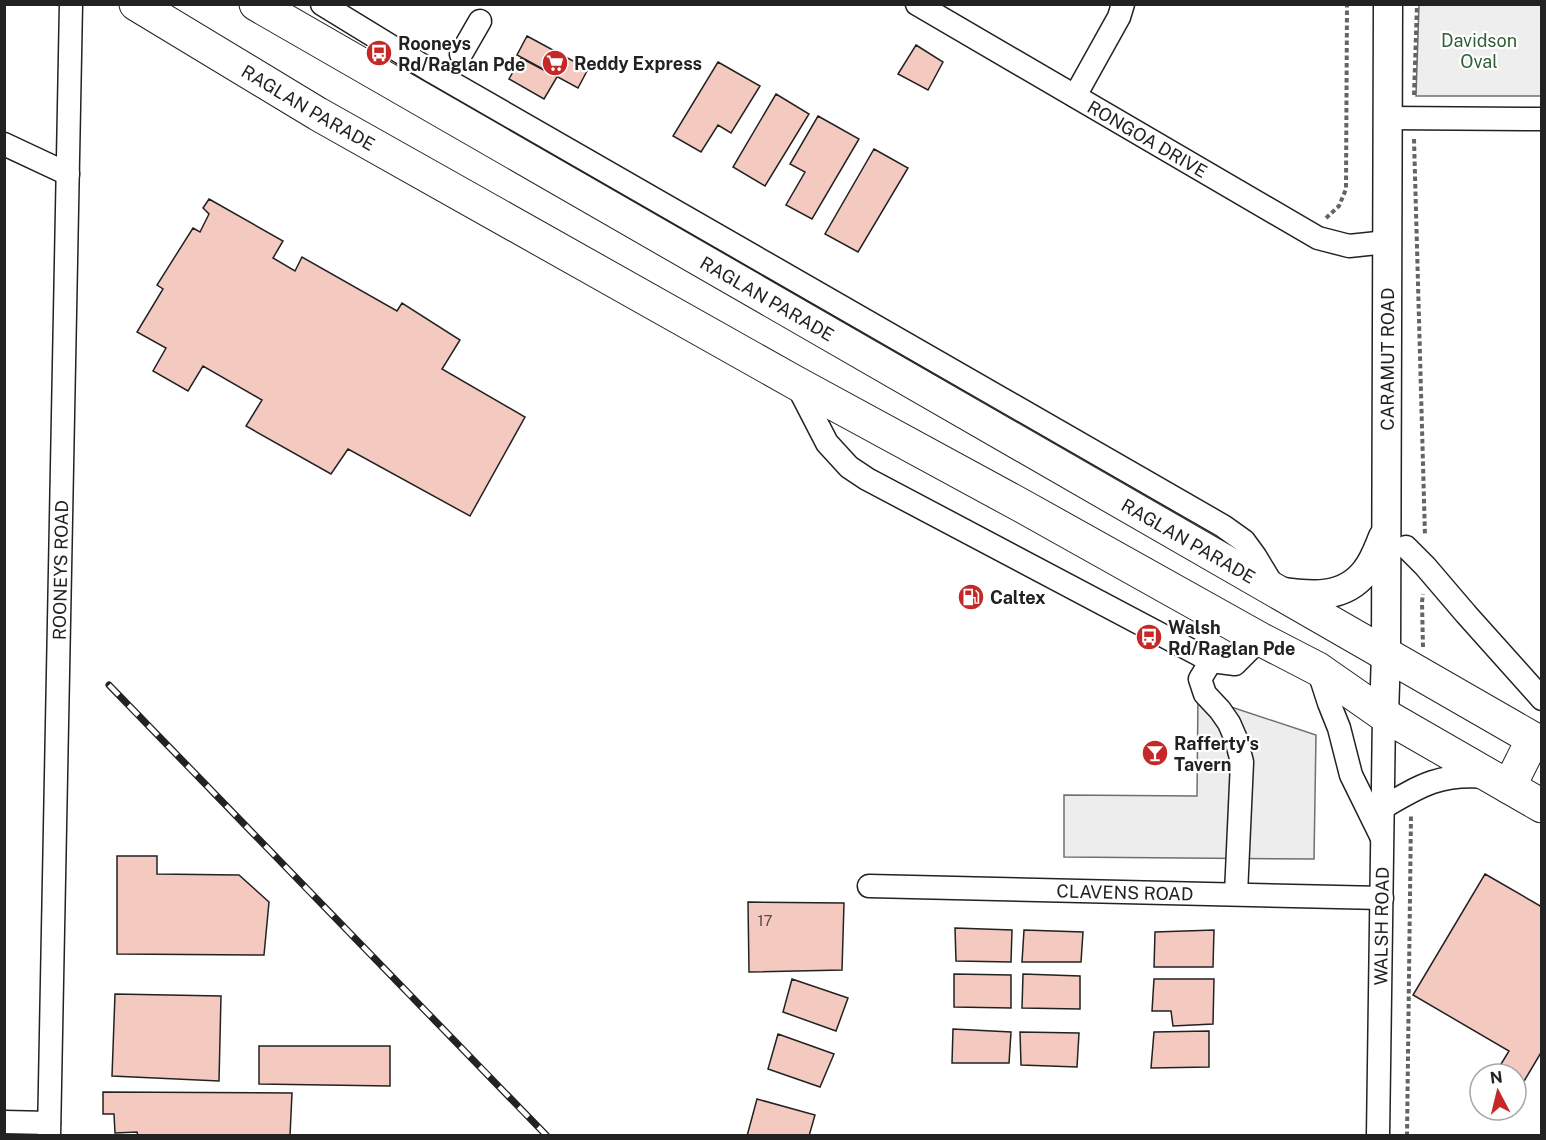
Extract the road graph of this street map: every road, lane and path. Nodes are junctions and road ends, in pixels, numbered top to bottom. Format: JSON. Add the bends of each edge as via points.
{"nodes":[{"id":1,"x":71,"y":4,"type":"edge"},
{"id":2,"x":136,"y":4,"type":"edge"},
{"id":3,"x":256,"y":4,"type":"edge"},
{"id":4,"x":322,"y":4,"type":"edge"},
{"id":5,"x":917,"y":4,"type":"edge"},
{"id":6,"x":1123,"y":4,"type":"edge"},
{"id":7,"x":1347,"y":4,"type":"edge"},
{"id":8,"x":1388,"y":4,"type":"edge"},
{"id":9,"x":1417,"y":4,"type":"edge"},
{"id":10,"x":480,"y":21,"type":"dead end"},
{"id":11,"x":460,"y":54,"type":"dead end"},
{"id":12,"x":1075,"y":96,"type":"junction"},
{"id":13,"x":1401,"y":118,"type":"junction"},
{"id":14,"x":1542,"y":119,"type":"edge"},
{"id":15,"x":4,"y":144,"type":"edge"},
{"id":16,"x":68,"y":174,"type":"junction"},
{"id":17,"x":1325,"y":219,"type":"dead end"},
{"id":18,"x":1387,"y":242,"type":"junction"},
{"id":19,"x":796,"y":383,"type":"junction"},
{"id":20,"x":1396,"y":539,"type":"junction"},
{"id":21,"x":1425,"y":566,"type":"junction"},
{"id":22,"x":1276,"y":591,"type":"junction"},
{"id":23,"x":1260,"y":639,"type":"junction"},
{"id":24,"x":1386,"y":654,"type":"junction"},
{"id":25,"x":1211,"y":661,"type":"junction"},
{"id":26,"x":1318,"y":669,"type":"junction"},
{"id":27,"x":1424,"y":676,"type":"junction"},
{"id":28,"x":1542,"y":699,"type":"edge"},
{"id":29,"x":1384,"y":715,"type":"junction"},
{"id":30,"x":1539,"y":735,"type":"edge"},
{"id":31,"x":1500,"y":782,"type":"junction"},
{"id":32,"x":1412,"y":790,"type":"junction"},
{"id":33,"x":1542,"y":806,"type":"edge"},
{"id":34,"x":1384,"y":807,"type":"junction"},
{"id":35,"x":1383,"y":840,"type":"junction"},
{"id":36,"x":869,"y":886,"type":"dead end"},
{"id":37,"x":1236,"y":894,"type":"junction"},
{"id":38,"x":1382,"y":898,"type":"junction"},
{"id":39,"x":4,"y":1122,"type":"edge"},
{"id":40,"x":49,"y":1129,"type":"edge"},
{"id":41,"x":1378,"y":1136,"type":"edge"},
{"id":42,"x":1407,"y":1136,"type":"edge"}],
"edges":[{"from":1,"to":16,"type":"street","name":"ROONEYS ROAD"},
{"from":2,"to":19,"type":"highway","name":"RAGLAN PARADE","via":[[318,114]]},
{"from":3,"to":22,"type":"highway","name":"RAGLAN PARADE"},
{"from":4,"to":22,"type":"street","name":"RAGLAN PARADE","via":[[443,78],[1223,526],[1244,541]]},
{"from":5,"to":12,"type":"street","name":"RONGOA DRIVE"},
{"from":6,"to":12,"type":"street"},
{"from":7,"to":17,"type":"path","via":[[1346,189],[1339,206]]},
{"from":8,"to":13,"type":"main road","name":"CARAMUT ROAD"},
{"from":9,"to":13,"type":"path"},
{"from":10,"to":11,"type":"street"},
{"from":12,"to":18,"type":"street","name":"RONGOA DRIVE","via":[[1318,238],[1349,246]]},
{"from":13,"to":14,"type":"street"},
{"from":13,"to":18,"type":"main road","name":"CARAMUT ROAD"},
{"from":13,"to":21,"type":"path"},
{"from":15,"to":16,"type":"street"},
{"from":16,"to":40,"type":"street","name":"ROONEYS ROAD"},
{"from":18,"to":20,"type":"main road","name":"CARAMUT ROAD"},
{"from":19,"to":23,"type":"highway","name":"RAGLAN PARADE"},
{"from":19,"to":25,"type":"street","via":[[827,443],[849,467]]},
{"from":20,"to":21,"type":"street"},
{"from":20,"to":22,"type":"main road","via":[[1352,585],[1319,596]]},
{"from":20,"to":24,"type":"main road","name":"CARAMUT ROAD"},
{"from":21,"to":27,"type":"path"},
{"from":21,"to":28,"type":"street"},
{"from":22,"to":24,"type":"highway","name":"RAGLAN PARADE"},
{"from":23,"to":25,"type":"street","via":[[1235,664]]},
{"from":23,"to":26,"type":"highway","name":"RAGLAN PARADE"},
{"from":24,"to":27,"type":"highway","name":"RAGLAN PARADE"},
{"from":24,"to":29,"type":"main road","name":"CARAMUT ROAD"},
{"from":25,"to":37,"type":"street","via":[[1200,679],[1205,694],[1229,723],[1242,762]]},
{"from":26,"to":29,"type":"highway","name":"RAGLAN PARADE"},
{"from":26,"to":35,"type":"street","via":[[1351,775]]},
{"from":27,"to":30,"type":"highway","name":"RAGLAN PARADE"},
{"from":29,"to":31,"type":"highway","name":"RAGLAN PARADE"},
{"from":29,"to":34,"type":"street","name":"WALSH ROAD"},
{"from":30,"to":31,"type":"highway"},
{"from":31,"to":32,"type":"street","via":[[1460,776]]},
{"from":31,"to":33,"type":"highway","name":"RAGLAN PARADE"},
{"from":32,"to":34,"type":"street"},
{"from":32,"to":42,"type":"path"},
{"from":34,"to":35,"type":"street","name":"WALSH ROAD"},
{"from":35,"to":38,"type":"street","name":"WALSH ROAD"},
{"from":36,"to":37,"type":"street","name":"CLAVENS ROAD"},
{"from":37,"to":38,"type":"street","name":"CLAVENS ROAD"},
{"from":38,"to":41,"type":"street","name":"WALSH ROAD"},
{"from":39,"to":40,"type":"street"}]}
